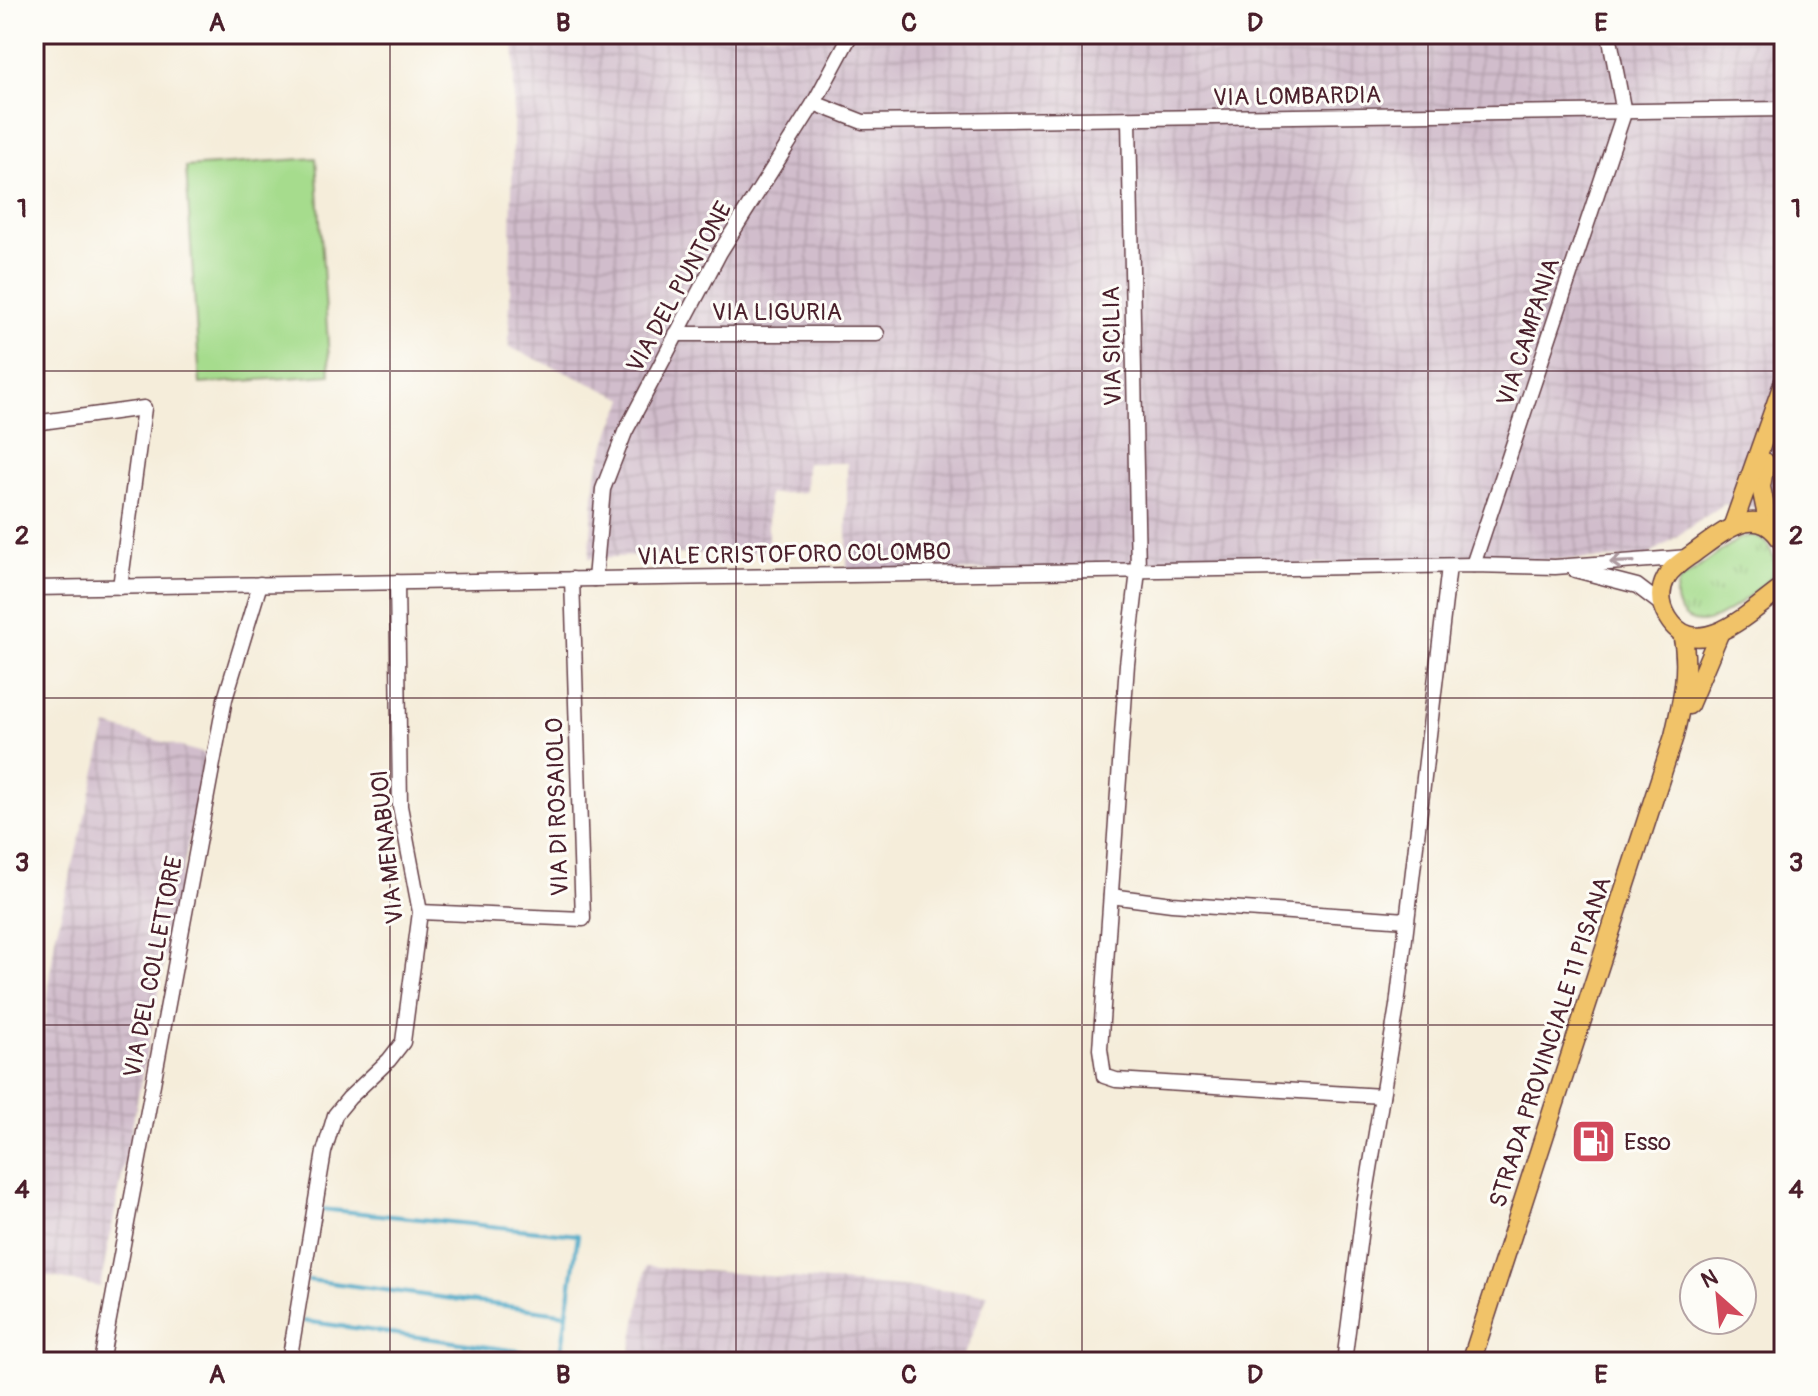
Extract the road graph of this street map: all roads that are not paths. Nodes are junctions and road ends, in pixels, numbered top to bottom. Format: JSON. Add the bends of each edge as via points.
{"nodes":[{"id":1,"x":851,"y":34,"type":"edge"},
{"id":2,"x":1609,"y":34,"type":"edge"},
{"id":3,"x":814,"y":103,"type":"junction"},
{"id":4,"x":1784,"y":109,"type":"edge"},
{"id":5,"x":1624,"y":113,"type":"junction"},
{"id":6,"x":1129,"y":120,"type":"junction"},
{"id":7,"x":676,"y":334,"type":"junction"},
{"id":8,"x":877,"y":334,"type":"dead end"},
{"id":9,"x":1784,"y":381,"type":"edge"},
{"id":10,"x":1773,"y":417,"type":"junction"},
{"id":11,"x":34,"y":423,"type":"edge"},
{"id":12,"x":1733,"y":525,"type":"junction"},
{"id":13,"x":1769,"y":526,"type":"junction"},
{"id":14,"x":1784,"y":545,"type":"edge"},
{"id":15,"x":1689,"y":557,"type":"junction"},
{"id":16,"x":1473,"y":565,"type":"junction"},
{"id":17,"x":1449,"y":566,"type":"junction"},
{"id":18,"x":1555,"y":567,"type":"junction"},
{"id":19,"x":1138,"y":571,"type":"junction"},
{"id":20,"x":572,"y":579,"type":"junction"},
{"id":21,"x":595,"y":579,"type":"junction"},
{"id":22,"x":397,"y":582,"type":"junction"},
{"id":23,"x":260,"y":584,"type":"junction"},
{"id":24,"x":120,"y":587,"type":"junction"},
{"id":25,"x":1783,"y":587,"type":"edge"},
{"id":26,"x":34,"y":588,"type":"edge"},
{"id":27,"x":1662,"y":605,"type":"junction"},
{"id":28,"x":1682,"y":633,"type":"junction"},
{"id":29,"x":1719,"y":634,"type":"junction"},
{"id":30,"x":1674,"y":736,"type":"junction"},
{"id":31,"x":1111,"y":896,"type":"junction"},
{"id":32,"x":420,"y":912,"type":"junction"},
{"id":33,"x":1407,"y":920,"type":"junction"},
{"id":34,"x":1382,"y":1096,"type":"junction"},
{"id":35,"x":101,"y":1362,"type":"edge"},
{"id":36,"x":289,"y":1362,"type":"edge"},
{"id":37,"x":1344,"y":1362,"type":"edge"},
{"id":38,"x":1471,"y":1362,"type":"edge"}],
"edges":[{"from":1,"to":3,"type":"street","name":"VIA DEL PUNTONE"},
{"from":2,"to":5,"type":"street"},
{"from":3,"to":6,"type":"street","name":"VIA LOMBARDIA","via":[[863,122]]},
{"from":3,"to":7,"type":"street","name":"VIA DEL PUNTONE","via":[[720,252]]},
{"from":4,"to":5,"type":"street","name":"VIA LOMBARDIA"},
{"from":5,"to":6,"type":"street","name":"VIA LOMBARDIA"},
{"from":5,"to":16,"type":"street","name":"VIA CAMPANIA"},
{"from":6,"to":19,"type":"street","name":"VIA SICILIA"},
{"from":7,"to":8,"type":"street","name":"VIA LIGURIA"},
{"from":7,"to":21,"type":"street","name":"VIA DEL PUNTONE","via":[[625,432],[603,489]]},
{"from":9,"to":10,"type":"main road"},
{"from":10,"to":12,"type":"main road"},
{"from":10,"to":13,"type":"main road","via":[[1761,487]]},
{"from":11,"to":24,"type":"street","via":[[144,408]]},
{"from":12,"to":13,"type":"main road","via":[[1752,521]]},
{"from":12,"to":15,"type":"main road"},
{"from":13,"to":14,"type":"main road"},
{"from":15,"to":18,"type":"street","name":"VIALE CRISTOFORO COLOMBO","one_way":true},
{"from":15,"to":27,"type":"main road","via":[[1668,574],[1661,589]]},
{"from":16,"to":17,"type":"street","name":"VIALE CRISTOFORO COLOMBO"},
{"from":16,"to":18,"type":"street","name":"VIALE CRISTOFORO COLOMBO"},
{"from":17,"to":19,"type":"street","name":"VIALE CRISTOFORO COLOMBO"},
{"from":17,"to":33,"type":"street"},
{"from":18,"to":27,"type":"street","name":"VIALE CRISTOFORO COLOMBO","via":[[1637,586]]},
{"from":19,"to":21,"type":"street","name":"VIALE CRISTOFORO COLOMBO"},
{"from":19,"to":31,"type":"street","name":"VIA SICILIA"},
{"from":20,"to":21,"type":"street","name":"VIALE CRISTOFORO COLOMBO"},
{"from":20,"to":22,"type":"street","name":"VIALE CRISTOFORO COLOMBO"},
{"from":20,"to":32,"type":"street","name":"VIA DI ROSAIOLO","via":[[583,919]]},
{"from":22,"to":23,"type":"street","name":"VIALE CRISTOFORO COLOMBO"},
{"from":22,"to":32,"type":"street","name":"VIA MENABUOI","via":[[400,806]]},
{"from":23,"to":24,"type":"street","name":"VIALE CRISTOFORO COLOMBO"},
{"from":23,"to":35,"type":"street","name":"VIA DEL COLLETTORE","via":[[225,699]]},
{"from":24,"to":26,"type":"street","name":"VIALE CRISTOFORO COLOMBO"},
{"from":25,"to":29,"type":"main road"},
{"from":27,"to":28,"type":"main road","name":"STRADA PROVINCIALE 11 PISANA"},
{"from":28,"to":29,"type":"main road","via":[[1698,638]]},
{"from":28,"to":30,"type":"main road","name":"STRADA PROVINCIALE 11 PISANA","via":[[1687,675]]},
{"from":29,"to":30,"type":"main road","name":"STRADA PROVINCIALE 11 PISANA"},
{"from":30,"to":38,"type":"main road","name":"STRADA PROVINCIALE 11 PISANA"},
{"from":31,"to":33,"type":"street"},
{"from":31,"to":34,"type":"street","name":"VIA SICILIA","via":[[1100,1049],[1104,1076]]},
{"from":32,"to":36,"type":"street","name":"VIA MENABUOI","via":[[403,1042],[335,1115],[324,1152]]},
{"from":33,"to":34,"type":"street"},
{"from":34,"to":37,"type":"street"}]}
